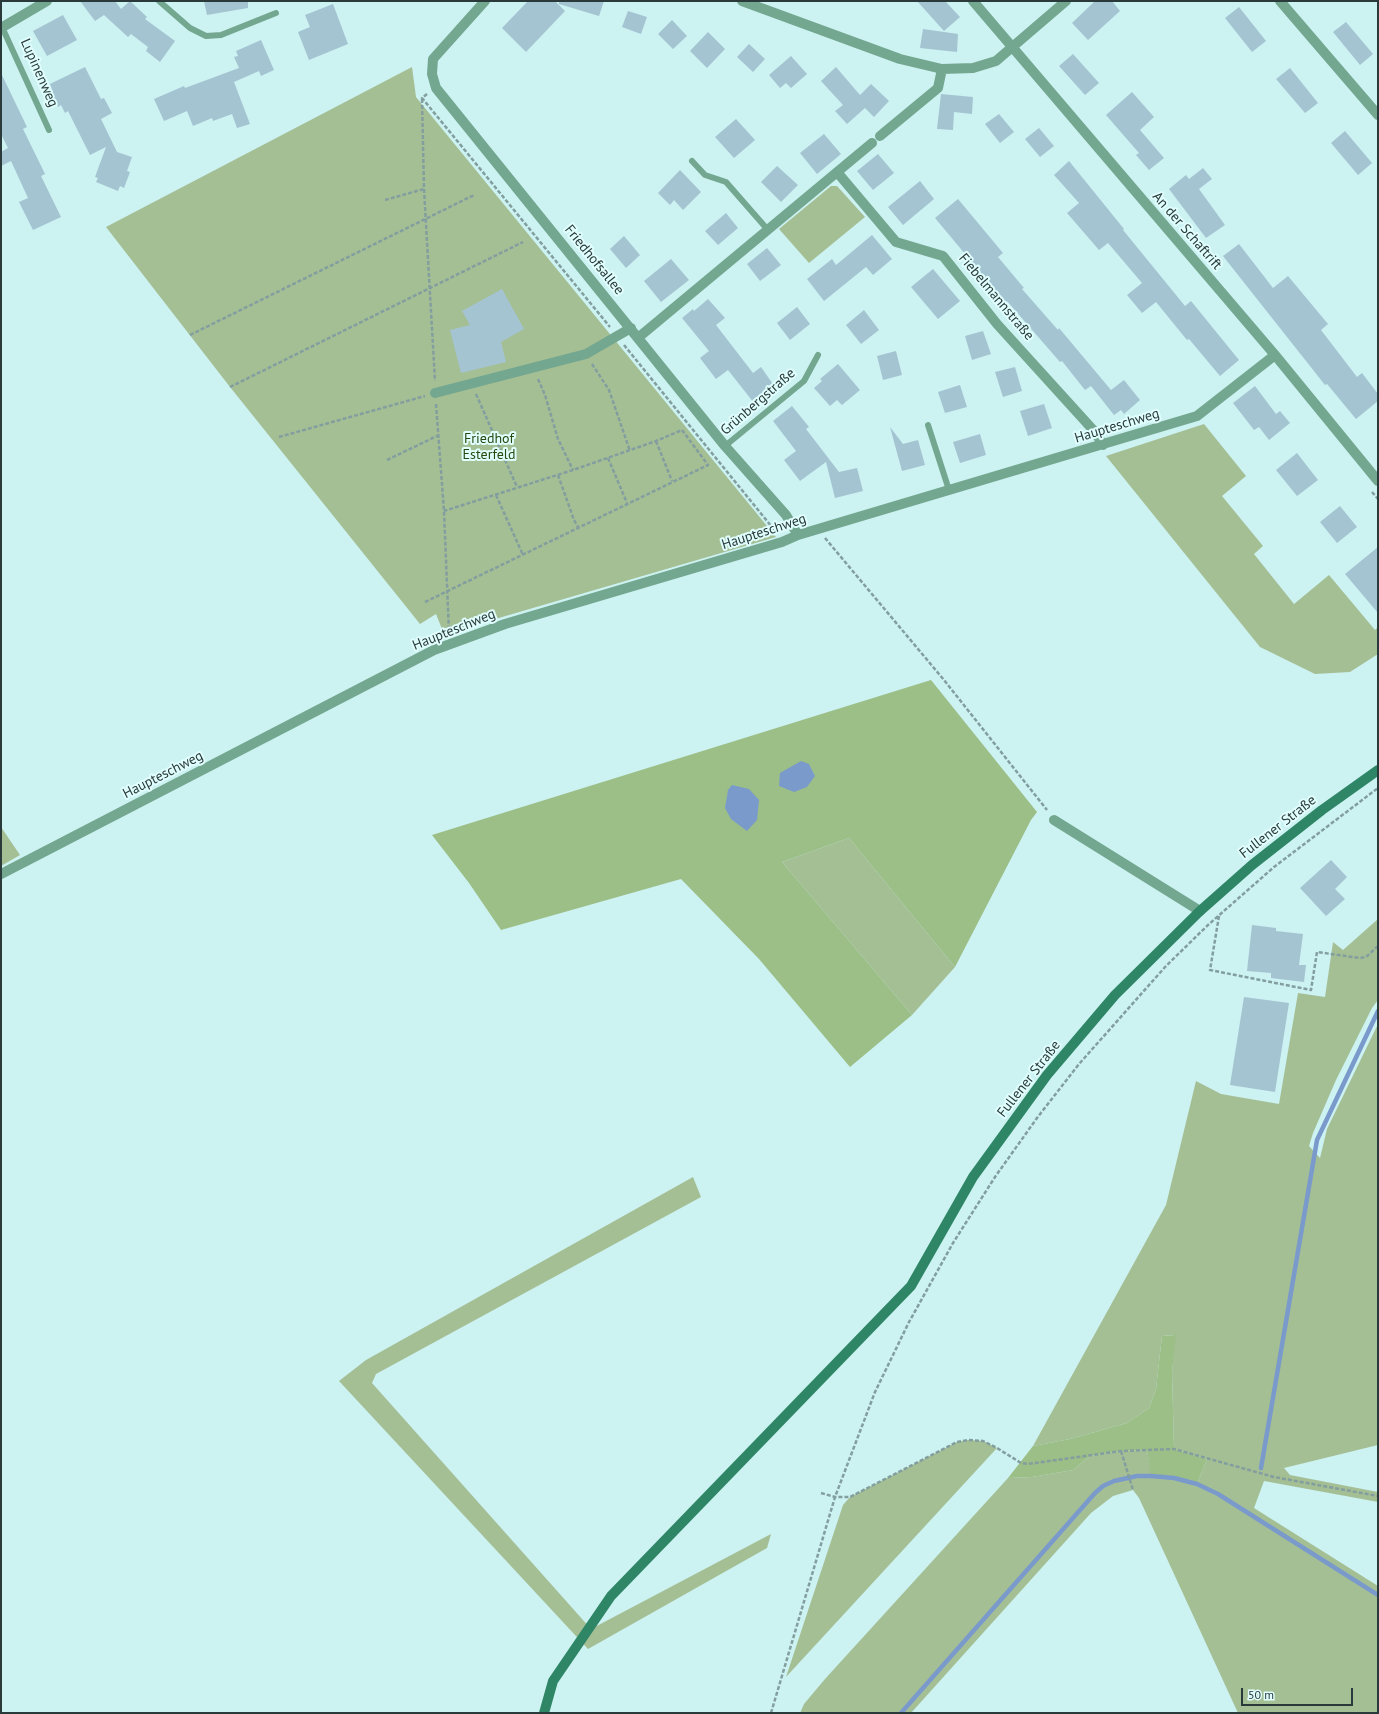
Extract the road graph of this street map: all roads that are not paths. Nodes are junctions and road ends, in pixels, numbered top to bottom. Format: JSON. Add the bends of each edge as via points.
{"nodes":[{"id":1,"x":48,"y":1,"type":"edge"},
{"id":2,"x":159,"y":1,"type":"edge"},
{"id":3,"x":485,"y":1,"type":"edge"},
{"id":4,"x":742,"y":1,"type":"edge"},
{"id":5,"x":973,"y":1,"type":"edge"},
{"id":6,"x":1066,"y":1,"type":"edge"},
{"id":7,"x":1280,"y":1,"type":"edge"},
{"id":8,"x":276,"y":13,"type":"dead end"},
{"id":9,"x":2,"y":28,"type":"edge"},
{"id":10,"x":1011,"y":47,"type":"junction"},
{"id":11,"x":942,"y":69,"type":"junction"},
{"id":12,"x":1378,"y":115,"type":"edge"},
{"id":13,"x":49,"y":130,"type":"dead end"},
{"id":14,"x":880,"y":136,"type":"dead end"},
{"id":15,"x":872,"y":143,"type":"dead end"},
{"id":16,"x":692,"y":161,"type":"dead end"},
{"id":17,"x":837,"y":172,"type":"junction"},
{"id":18,"x":768,"y":230,"type":"junction"},
{"id":19,"x":631,"y":328,"type":"junction"},
{"id":20,"x":639,"y":337,"type":"junction"},
{"id":21,"x":1275,"y":354,"type":"junction"},
{"id":22,"x":818,"y":355,"type":"dead end"},
{"id":23,"x":435,"y":393,"type":"road end"},
{"id":24,"x":928,"y":425,"type":"dead end"},
{"id":25,"x":1103,"y":445,"type":"junction"},
{"id":26,"x":725,"y":446,"type":"junction"},
{"id":27,"x":1378,"y":481,"type":"edge"},
{"id":28,"x":949,"y":490,"type":"junction"},
{"id":29,"x":798,"y":534,"type":"junction"},
{"id":30,"x":1378,"y":770,"type":"edge"},
{"id":31,"x":1054,"y":820,"type":"road end"},
{"id":32,"x":1,"y":874,"type":"edge"},
{"id":33,"x":1200,"y":912,"type":"junction"},
{"id":34,"x":544,"y":1713,"type":"edge"}],
"edges":[{"from":1,"to":9,"type":"street","name":"Lupinenweg"},
{"from":2,"to":8,"type":"lane","via":[[190,28],[206,36],[221,35]]},
{"from":3,"to":19,"type":"street","name":"Friedhofsallee","via":[[433,59],[432,74],[436,88]]},
{"from":4,"to":11,"type":"street","via":[[900,59]]},
{"from":5,"to":10,"type":"street","name":"An der Schaftrift"},
{"from":6,"to":10,"type":"street"},
{"from":7,"to":12,"type":"street"},
{"from":9,"to":13,"type":"lane","name":"Lupinenweg"},
{"from":10,"to":11,"type":"street","via":[[996,61],[973,68]]},
{"from":10,"to":21,"type":"street","name":"An der Schaftrift"},
{"from":11,"to":14,"type":"street","via":[[938,88]]},
{"from":15,"to":17,"type":"street"},
{"from":16,"to":18,"type":"lane","via":[[705,175],[726,182]]},
{"from":17,"to":18,"type":"street"},
{"from":17,"to":25,"type":"street","name":"Fiebelmannstraße","via":[[896,242],[944,256],[997,324],[1095,432]]},
{"from":18,"to":20,"type":"street"},
{"from":19,"to":20,"type":"street","name":"Friedhofsallee"},
{"from":19,"to":23,"type":"street","via":[[586,354]]},
{"from":20,"to":26,"type":"street","name":"Friedhofsallee"},
{"from":21,"to":25,"type":"street","name":"Haupteschweg","via":[[1197,416]]},
{"from":21,"to":27,"type":"street","name":"An der Schaftrift"},
{"from":22,"to":26,"type":"lane","name":"Grünbergstraße","via":[[804,381]]},
{"from":24,"to":28,"type":"lane"},
{"from":25,"to":28,"type":"street","name":"Haupteschweg"},
{"from":26,"to":29,"type":"street","name":"Friedhofsallee","via":[[786,516]]},
{"from":28,"to":29,"type":"street","name":"Haupteschweg"},
{"from":29,"to":32,"type":"street","name":"Haupteschweg","via":[[782,542],[505,624],[434,650]]},
{"from":30,"to":33,"type":"main road","name":"Fullener Straße","via":[[1252,865]]},
{"from":31,"to":33,"type":"street"},
{"from":33,"to":34,"type":"main road","name":"Fullener Straße","via":[[1115,995],[1047,1075],[973,1177],[911,1286],[611,1596],[553,1681]]}]}
